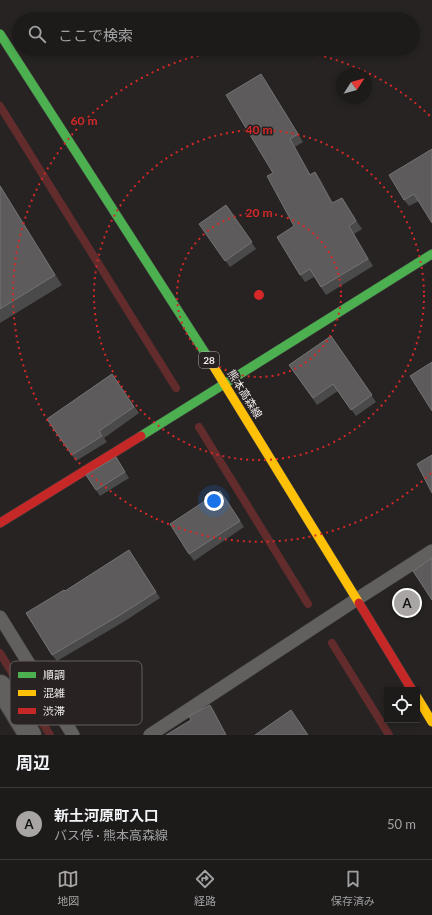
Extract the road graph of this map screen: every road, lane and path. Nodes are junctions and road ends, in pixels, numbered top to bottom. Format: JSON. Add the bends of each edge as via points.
{"nodes":[{"id":1,"x":0,"y":34,"type":"edge"},
{"id":2,"x":12,"y":53,"type":"edge"},
{"id":3,"x":14,"y":56,"type":"edge"},
{"id":4,"x":432,"y":254,"type":"edge"},
{"id":5,"x":225,"y":384,"type":"junction"},
{"id":6,"x":0,"y":523,"type":"edge"},
{"id":7,"x":432,"y":551,"type":"edge"},
{"id":8,"x":357,"y":599,"type":"junction"},
{"id":9,"x":0,"y":617,"type":"edge"},
{"id":10,"x":27,"y":661,"type":"edge"},
{"id":11,"x":0,"y":686,"type":"edge"},
{"id":12,"x":410,"y":687,"type":"edge"},
{"id":13,"x":10,"y":702,"type":"edge"},
{"id":14,"x":420,"y":702,"type":"edge"},
{"id":15,"x":432,"y":722,"type":"edge"},
{"id":16,"x":24,"y":725,"type":"edge"},
{"id":17,"x":67,"y":725,"type":"edge"},
{"id":18,"x":30,"y":735,"type":"edge"},
{"id":19,"x":73,"y":735,"type":"edge"},
{"id":20,"x":150,"y":735,"type":"edge"}],
"edges":[{"from":1,"to":2,"type":"main road","name":"熊本高森線","number":"28"},
{"from":3,"to":5,"type":"main road","name":"熊本高森線","number":"28"},
{"from":4,"to":5,"type":"main road"},
{"from":5,"to":6,"type":"main road"},
{"from":5,"to":8,"type":"main road","name":"熊本高森線","number":"28"},
{"from":7,"to":8,"type":"lane"},
{"from":8,"to":12,"type":"main road","name":"熊本高森線","number":"28"},
{"from":8,"to":20,"type":"lane"},
{"from":9,"to":10,"type":"lane"},
{"from":11,"to":13,"type":"street"},
{"from":14,"to":15,"type":"main road"},
{"from":16,"to":18,"type":"street"},
{"from":17,"to":19,"type":"lane"}]}
